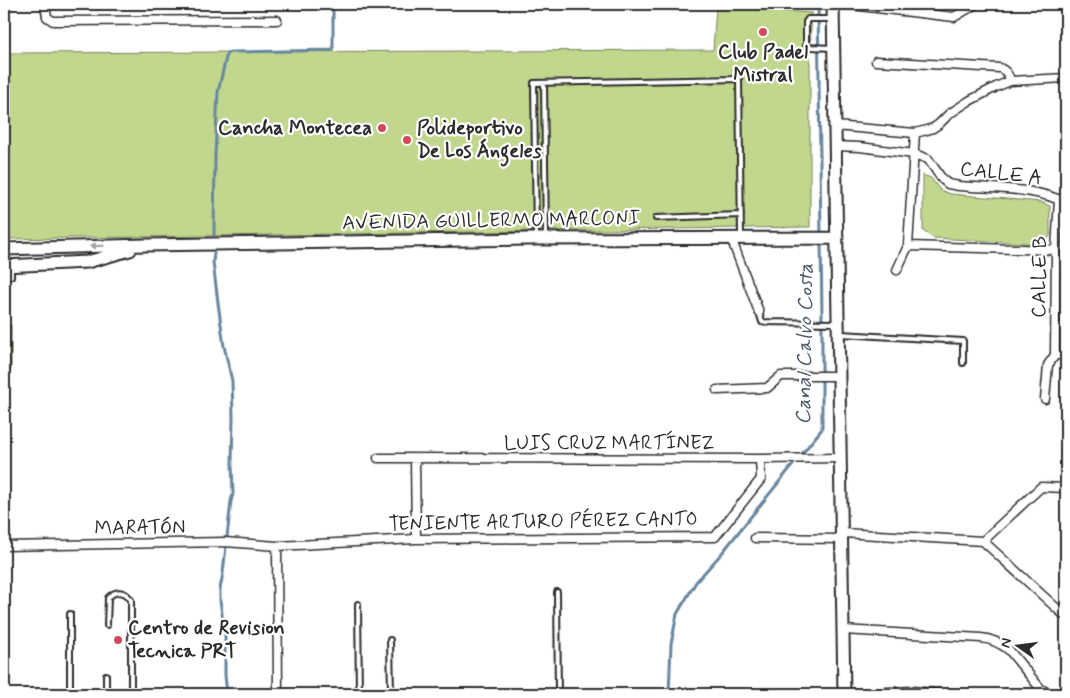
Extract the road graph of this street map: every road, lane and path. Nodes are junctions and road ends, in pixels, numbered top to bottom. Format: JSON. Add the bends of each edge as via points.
{"nodes":[{"id":1,"x":45,"y":4,"type":"edge"},
{"id":2,"x":833,"y":4,"type":"edge"},
{"id":3,"x":842,"y":4,"type":"edge"},
{"id":4,"x":976,"y":4,"type":"edge"},
{"id":5,"x":829,"y":19,"type":"junction"},
{"id":6,"x":277,"y":20,"type":"dead end"},
{"id":7,"x":829,"y":48,"type":"junction"},
{"id":8,"x":876,"y":61,"type":"dead end"},
{"id":9,"x":1066,"y":78,"type":"edge"},
{"id":10,"x":1010,"y":81,"type":"junction"},
{"id":11,"x":544,"y":83,"type":"junction"},
{"id":12,"x":835,"y":126,"type":"junction"},
{"id":13,"x":915,"y":132,"type":"junction"},
{"id":14,"x":835,"y":146,"type":"junction"},
{"id":15,"x":914,"y":154,"type":"junction"},
{"id":16,"x":1059,"y":199,"type":"junction"},
{"id":17,"x":1066,"y":203,"type":"edge"},
{"id":18,"x":741,"y":215,"type":"junction"},
{"id":19,"x":656,"y":218,"type":"dead end"},
{"id":20,"x":833,"y":237,"type":"junction"},
{"id":21,"x":736,"y":238,"type":"junction"},
{"id":22,"x":541,"y":239,"type":"junction"},
{"id":23,"x":146,"y":245,"type":"junction"},
{"id":24,"x":908,"y":246,"type":"junction"},
{"id":25,"x":7,"y":248,"type":"edge"},
{"id":26,"x":1056,"y":250,"type":"junction"},
{"id":27,"x":7,"y":266,"type":"edge"},
{"id":28,"x":897,"y":270,"type":"dead end"},
{"id":29,"x":4,"y":276,"type":"edge"},
{"id":30,"x":759,"y":312,"type":"joint"},
{"id":31,"x":835,"y":327,"type":"junction"},
{"id":32,"x":1055,"y":355,"type":"junction"},
{"id":33,"x":1066,"y":356,"type":"edge"},
{"id":34,"x":963,"y":363,"type":"dead end"},
{"id":35,"x":834,"y":376,"type":"junction"},
{"id":36,"x":718,"y":390,"type":"dead end"},
{"id":37,"x":1045,"y":398,"type":"dead end"},
{"id":38,"x":378,"y":458,"type":"dead end"},
{"id":39,"x":840,"y":458,"type":"junction"},
{"id":40,"x":415,"y":459,"type":"junction"},
{"id":41,"x":760,"y":459,"type":"junction"},
{"id":42,"x":1066,"y":488,"type":"edge"},
{"id":43,"x":842,"y":536,"type":"junction"},
{"id":44,"x":755,"y":538,"type":"dead end"},
{"id":45,"x":416,"y":539,"type":"junction"},
{"id":46,"x":983,"y":541,"type":"junction"},
{"id":47,"x":4,"y":546,"type":"edge"},
{"id":48,"x":277,"y":546,"type":"junction"},
{"id":49,"x":557,"y":592,"type":"dead end"},
{"id":50,"x":358,"y":604,"type":"dead end"},
{"id":51,"x":70,"y":614,"type":"dead end"},
{"id":52,"x":1066,"y":615,"type":"edge"},
{"id":53,"x":107,"y":625,"type":"dead end"},
{"id":54,"x":843,"y":630,"type":"junction"},
{"id":55,"x":390,"y":640,"type":"dead end"},
{"id":56,"x":106,"y":675,"type":"dead end"},
{"id":57,"x":70,"y":694,"type":"edge"},
{"id":58,"x":106,"y":694,"type":"edge"},
{"id":59,"x":131,"y":694,"type":"edge"},
{"id":60,"x":278,"y":694,"type":"edge"},
{"id":61,"x":359,"y":694,"type":"edge"},
{"id":62,"x":391,"y":694,"type":"edge"},
{"id":63,"x":558,"y":694,"type":"edge"},
{"id":64,"x":844,"y":694,"type":"edge"},
{"id":65,"x":941,"y":694,"type":"edge"},
{"id":66,"x":1050,"y":694,"type":"edge"}],
"edges":[{"from":1,"to":6,"type":"street","via":[[47,17],[53,21]]},
{"from":2,"to":5,"type":"main road"},
{"from":3,"to":4,"type":"street","via":[[954,17]]},
{"from":5,"to":7,"type":"main road"},
{"from":5,"to":7,"type":"lane","via":[[807,20],[806,45]]},
{"from":7,"to":12,"type":"main road"},
{"from":8,"to":10,"type":"street","via":[[997,67],[1006,71]]},
{"from":9,"to":10,"type":"street"},
{"from":10,"to":13,"type":"street","via":[[969,100],[933,128]]},
{"from":11,"to":18,"type":"lane","via":[[739,79]]},
{"from":11,"to":22,"type":"lane"},
{"from":11,"to":22,"type":"lane","via":[[534,83]]},
{"from":12,"to":13,"type":"street"},
{"from":12,"to":14,"type":"main road"},
{"from":13,"to":15,"type":"street"},
{"from":14,"to":15,"type":"street","name":"CALLE A"},
{"from":14,"to":20,"type":"main road"},
{"from":15,"to":16,"type":"street","name":"CALLE A","via":[[928,160],[948,184],[1040,193]]},
{"from":15,"to":24,"type":"street"},
{"from":16,"to":17,"type":"street","name":"CALLE A"},
{"from":16,"to":26,"type":"street","name":"CALLE B"},
{"from":18,"to":19,"type":"lane"},
{"from":18,"to":21,"type":"lane"},
{"from":20,"to":21,"type":"main road","name":"AVENIDA GUILLERMO MARCONI"},
{"from":20,"to":31,"type":"main road"},
{"from":21,"to":22,"type":"main road","name":"AVENIDA GUILLERMO MARCONI"},
{"from":21,"to":30,"type":"street"},
{"from":22,"to":23,"type":"main road","name":"AVENIDA GUILLERMO MARCONI"},
{"from":23,"to":25,"type":"main road","name":"AVENIDA GUILLERMO MARCONI","one_way":true},
{"from":23,"to":27,"type":"main road","name":"AVENIDA GUILLERMO MARCONI","via":[[87,262]]},
{"from":24,"to":26,"type":"street"},
{"from":24,"to":28,"type":"street"},
{"from":25,"to":27,"type":"main road"},
{"from":26,"to":32,"type":"street","name":"CALLE B"},
{"from":27,"to":29,"type":"lane","via":[[10,276]]},
{"from":30,"to":31,"type":"lane","via":[[762,322]]},
{"from":31,"to":34,"type":"lane","via":[[963,341]]},
{"from":31,"to":35,"type":"main road"},
{"from":32,"to":33,"type":"street"},
{"from":32,"to":37,"type":"street","name":"CALLE B","via":[[1048,364]]},
{"from":35,"to":36,"type":"street","via":[[781,376],[767,388]]},
{"from":35,"to":39,"type":"main road"},
{"from":38,"to":40,"type":"street","name":"LUIS CRUZ MARTÍNEZ"},
{"from":39,"to":41,"type":"street","name":"LUIS CRUZ MARTÍNEZ"},
{"from":39,"to":43,"type":"main road"},
{"from":40,"to":41,"type":"street","name":"LUIS CRUZ MARTÍNEZ"},
{"from":40,"to":45,"type":"street"},
{"from":41,"to":45,"type":"street","name":"TENIENTE ARTURO PÉREZ CANTO","via":[[761,479],[715,536]]},
{"from":42,"to":46,"type":"street","via":[[1041,487]]},
{"from":43,"to":44,"type":"street"},
{"from":43,"to":46,"type":"street"},
{"from":43,"to":54,"type":"main road"},
{"from":45,"to":48,"type":"street","name":"TENIENTE ARTURO PÉREZ CANTO"},
{"from":46,"to":52,"type":"street"},
{"from":47,"to":48,"type":"street","name":"MARATÓN","via":[[225,542]]},
{"from":48,"to":60,"type":"street"},
{"from":49,"to":63,"type":"lane"},
{"from":50,"to":61,"type":"lane"},
{"from":51,"to":57,"type":"lane"},
{"from":53,"to":59,"type":"lane","via":[[108,598],[118,592],[126,594],[131,600]]},
{"from":54,"to":64,"type":"main road"},
{"from":54,"to":66,"type":"street","via":[[992,640],[1009,650],[1040,688]]},
{"from":55,"to":62,"type":"lane"},
{"from":56,"to":58,"type":"lane"},
{"from":64,"to":65,"type":"street"}]}
